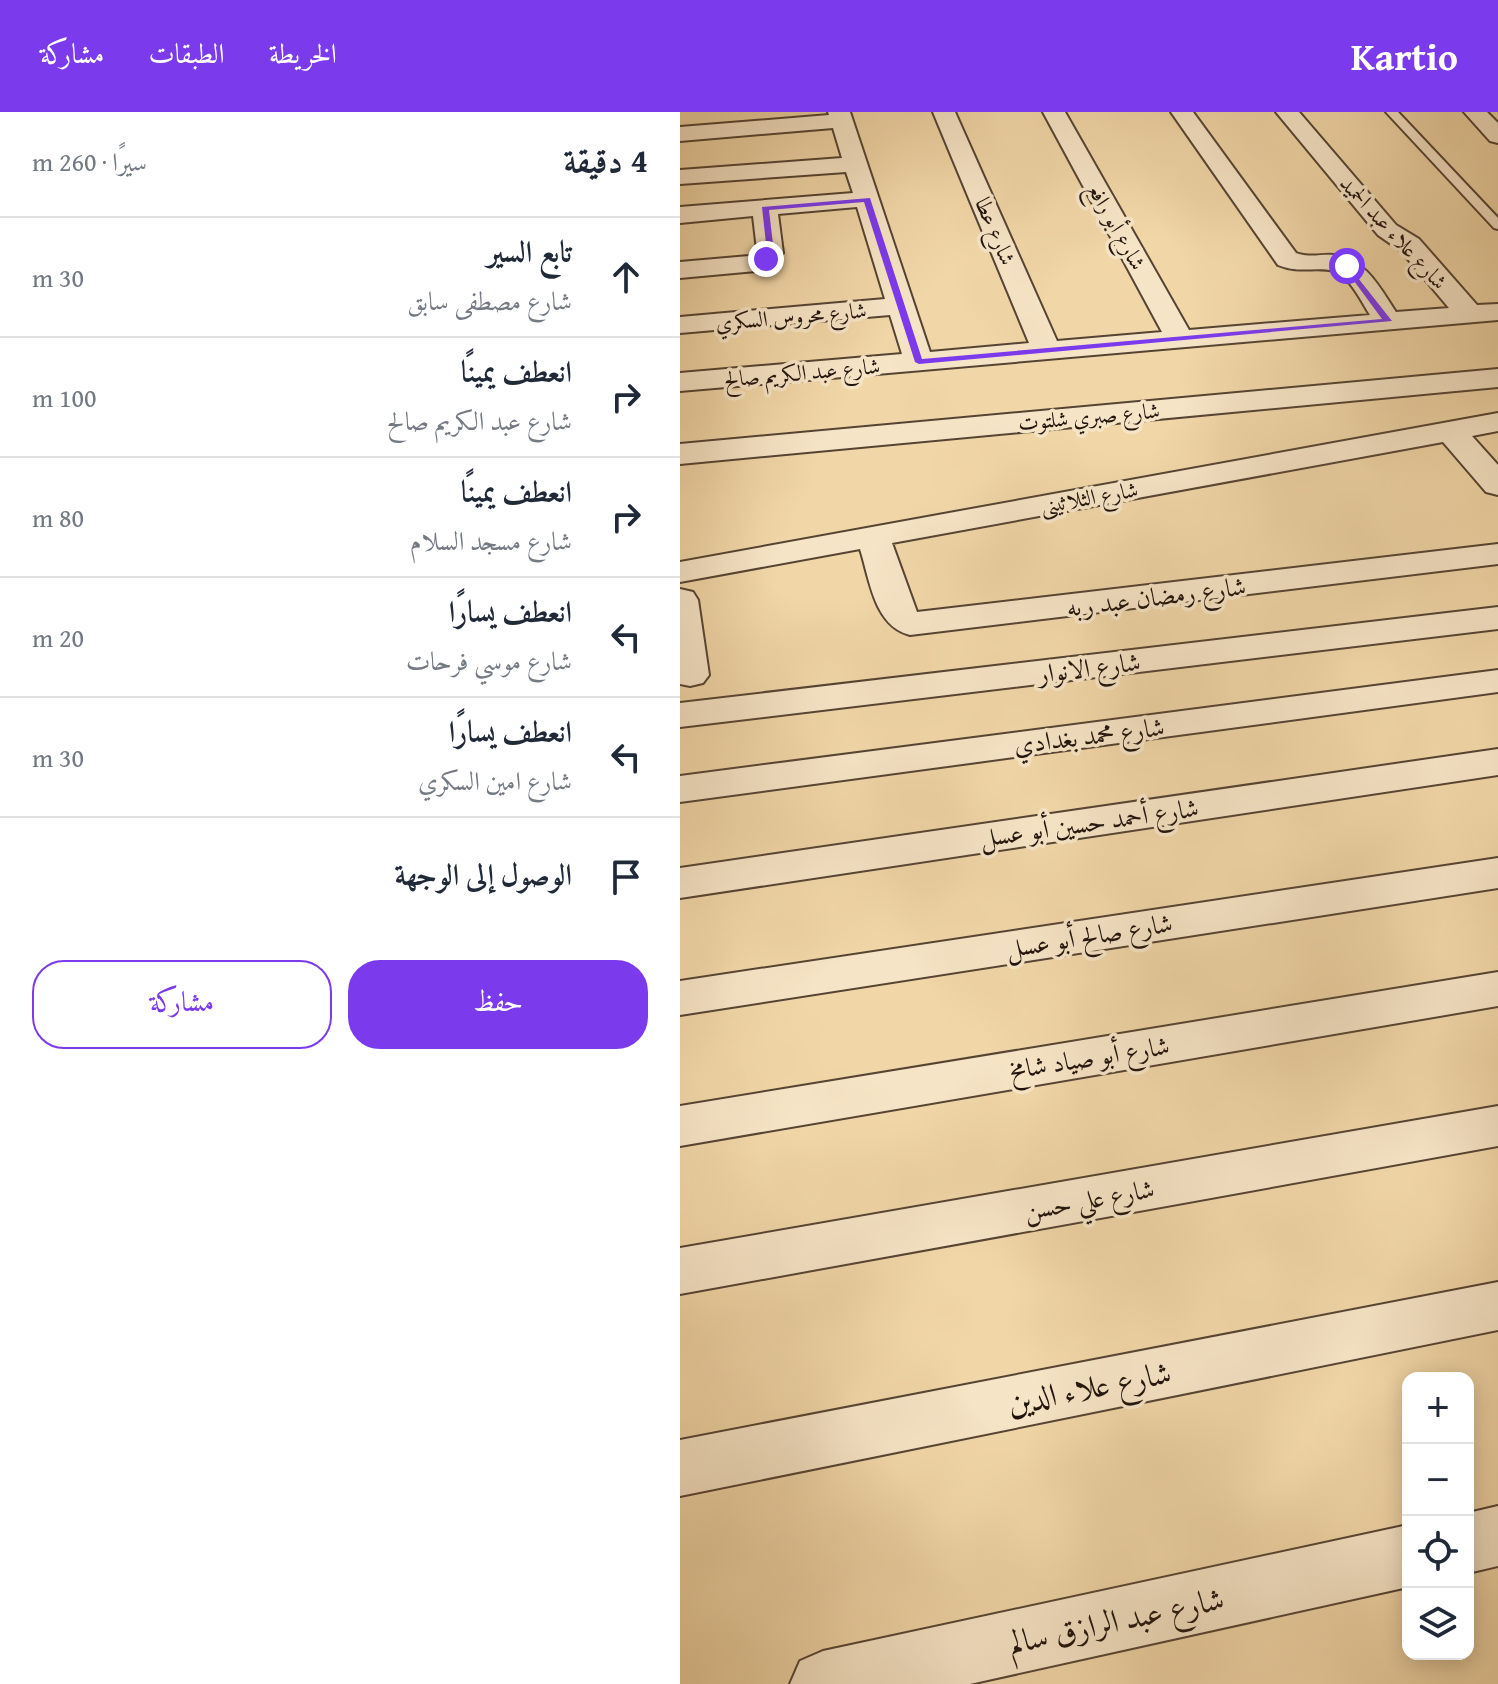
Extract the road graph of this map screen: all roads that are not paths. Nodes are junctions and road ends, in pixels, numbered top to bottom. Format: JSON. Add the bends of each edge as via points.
{"nodes":[{"id":1,"x":944,"y":112,"type":"edge"},
{"id":2,"x":1054,"y":112,"type":"edge"},
{"id":3,"x":1182,"y":112,"type":"edge"},
{"id":4,"x":1287,"y":112,"type":"edge"},
{"id":5,"x":1392,"y":112,"type":"edge"},
{"id":6,"x":1475,"y":112,"type":"edge"},
{"id":7,"x":841,"y":117,"type":"edge"},
{"id":8,"x":680,"y":134,"type":"edge"},
{"id":9,"x":1498,"y":136,"type":"edge"},
{"id":10,"x":856,"y":164,"type":"junction"},
{"id":11,"x":680,"y":177,"type":"edge"},
{"id":12,"x":867,"y":199,"type":"junction"},
{"id":13,"x":765,"y":208,"type":"junction"},
{"id":14,"x":680,"y":215,"type":"edge"},
{"id":15,"x":1498,"y":225,"type":"edge"},
{"id":16,"x":680,"y":270,"type":"edge"},
{"id":17,"x":901,"y":306,"type":"junction"},
{"id":18,"x":1498,"y":312,"type":"edge"},
{"id":19,"x":1469,"y":314,"type":"junction"},
{"id":20,"x":1388,"y":321,"type":"junction"},
{"id":21,"x":680,"y":325,"type":"edge"},
{"id":22,"x":1180,"y":339,"type":"junction"},
{"id":23,"x":1047,"y":351,"type":"junction"},
{"id":24,"x":919,"y":362,"type":"junction"},
{"id":25,"x":1498,"y":378,"type":"edge"},
{"id":26,"x":680,"y":382,"type":"edge"},
{"id":27,"x":1498,"y":422,"type":"edge"},
{"id":28,"x":1451,"y":432,"type":"junction"},
{"id":29,"x":680,"y":454,"type":"edge"},
{"id":30,"x":1498,"y":485,"type":"edge"},
{"id":31,"x":873,"y":537,"type":"junction"},
{"id":32,"x":1498,"y":554,"type":"edge"},
{"id":33,"x":680,"y":572,"type":"edge"},
{"id":34,"x":680,"y":600,"type":"edge"},
{"id":35,"x":1498,"y":618,"type":"edge"},
{"id":36,"x":690,"y":675,"type":"dead end"},
{"id":37,"x":1498,"y":681,"type":"edge"},
{"id":38,"x":680,"y":715,"type":"edge"},
{"id":39,"x":1498,"y":762,"type":"edge"},
{"id":40,"x":680,"y":789,"type":"edge"},
{"id":41,"x":1498,"y":873,"type":"edge"},
{"id":42,"x":680,"y":883,"type":"edge"},
{"id":43,"x":1498,"y":989,"type":"edge"},
{"id":44,"x":680,"y":998,"type":"edge"},
{"id":45,"x":680,"y":1126,"type":"edge"},
{"id":46,"x":1498,"y":1126,"type":"edge"},
{"id":47,"x":680,"y":1271,"type":"edge"},
{"id":48,"x":1498,"y":1306,"type":"edge"},
{"id":49,"x":680,"y":1468,"type":"edge"},
{"id":50,"x":1498,"y":1536,"type":"edge"},
{"id":51,"x":1474,"y":1542,"type":"edge"},
{"id":52,"x":1402,"y":1557,"type":"edge"},
{"id":53,"x":823,"y":1684,"type":"edge"}],
"edges":[{"from":1,"to":23,"type":"street","name":"شارع عطا"},
{"from":2,"to":22,"type":"street","name":"شارع أبو رافع"},
{"from":3,"to":20,"type":"street","via":[[1287,259],[1347,266]]},
{"from":4,"to":19,"type":"street","name":"شارع علاء عبد الحميد","via":[[1387,230],[1410,245]]},
{"from":5,"to":15,"type":"lane"},
{"from":6,"to":9,"type":"street"},
{"from":7,"to":8,"type":"street"},
{"from":7,"to":10,"type":"street"},
{"from":10,"to":11,"type":"street"},
{"from":10,"to":12,"type":"street"},
{"from":12,"to":13,"type":"street"},
{"from":12,"to":17,"type":"street"},
{"from":13,"to":14,"type":"street"},
{"from":13,"to":16,"type":"street","via":[[770,253],[766,259]]},
{"from":17,"to":21,"type":"street","name":"شارع محروس السكري"},
{"from":17,"to":24,"type":"street"},
{"from":18,"to":19,"type":"street","name":"شارع عبد الكريم صالح"},
{"from":19,"to":20,"type":"street","name":"شارع عبد الكريم صالح"},
{"from":20,"to":22,"type":"street","name":"شارع عبد الكريم صالح"},
{"from":22,"to":23,"type":"street","name":"شارع عبد الكريم صالح"},
{"from":23,"to":24,"type":"street","name":"شارع عبد الكريم صالح"},
{"from":24,"to":26,"type":"street","name":"شارع عبد الكريم صالح"},
{"from":25,"to":29,"type":"street","name":"شارع صبري شلتوت"},
{"from":27,"to":28,"type":"street","name":"شارع الثلاثينى"},
{"from":28,"to":30,"type":"street"},
{"from":28,"to":31,"type":"street","name":"شارع الثلاثينى"},
{"from":31,"to":32,"type":"street","name":"شارع رمضان عبد ربه","via":[[901,618],[910,624]]},
{"from":31,"to":33,"type":"street","name":"شارع الثلاثينى"},
{"from":34,"to":36,"type":"street"},
{"from":35,"to":38,"type":"street","name":"شارع الانوار"},
{"from":37,"to":40,"type":"street","name":"شارع محمد بغدادي"},
{"from":39,"to":42,"type":"street","name":"شارع أحمد حسين أبو عسل"},
{"from":41,"to":44,"type":"street","name":"شارع صالح أبو عسل"},
{"from":43,"to":45,"type":"street","name":"شارع أبو صياد شامخ"},
{"from":46,"to":47,"type":"street","name":"شارع علي حسن"},
{"from":48,"to":49,"type":"street","name":"شارع علاء الدين"},
{"from":50,"to":51,"type":"street"},
{"from":52,"to":53,"type":"street","name":"شارع عبد الرازق سالم"}]}
